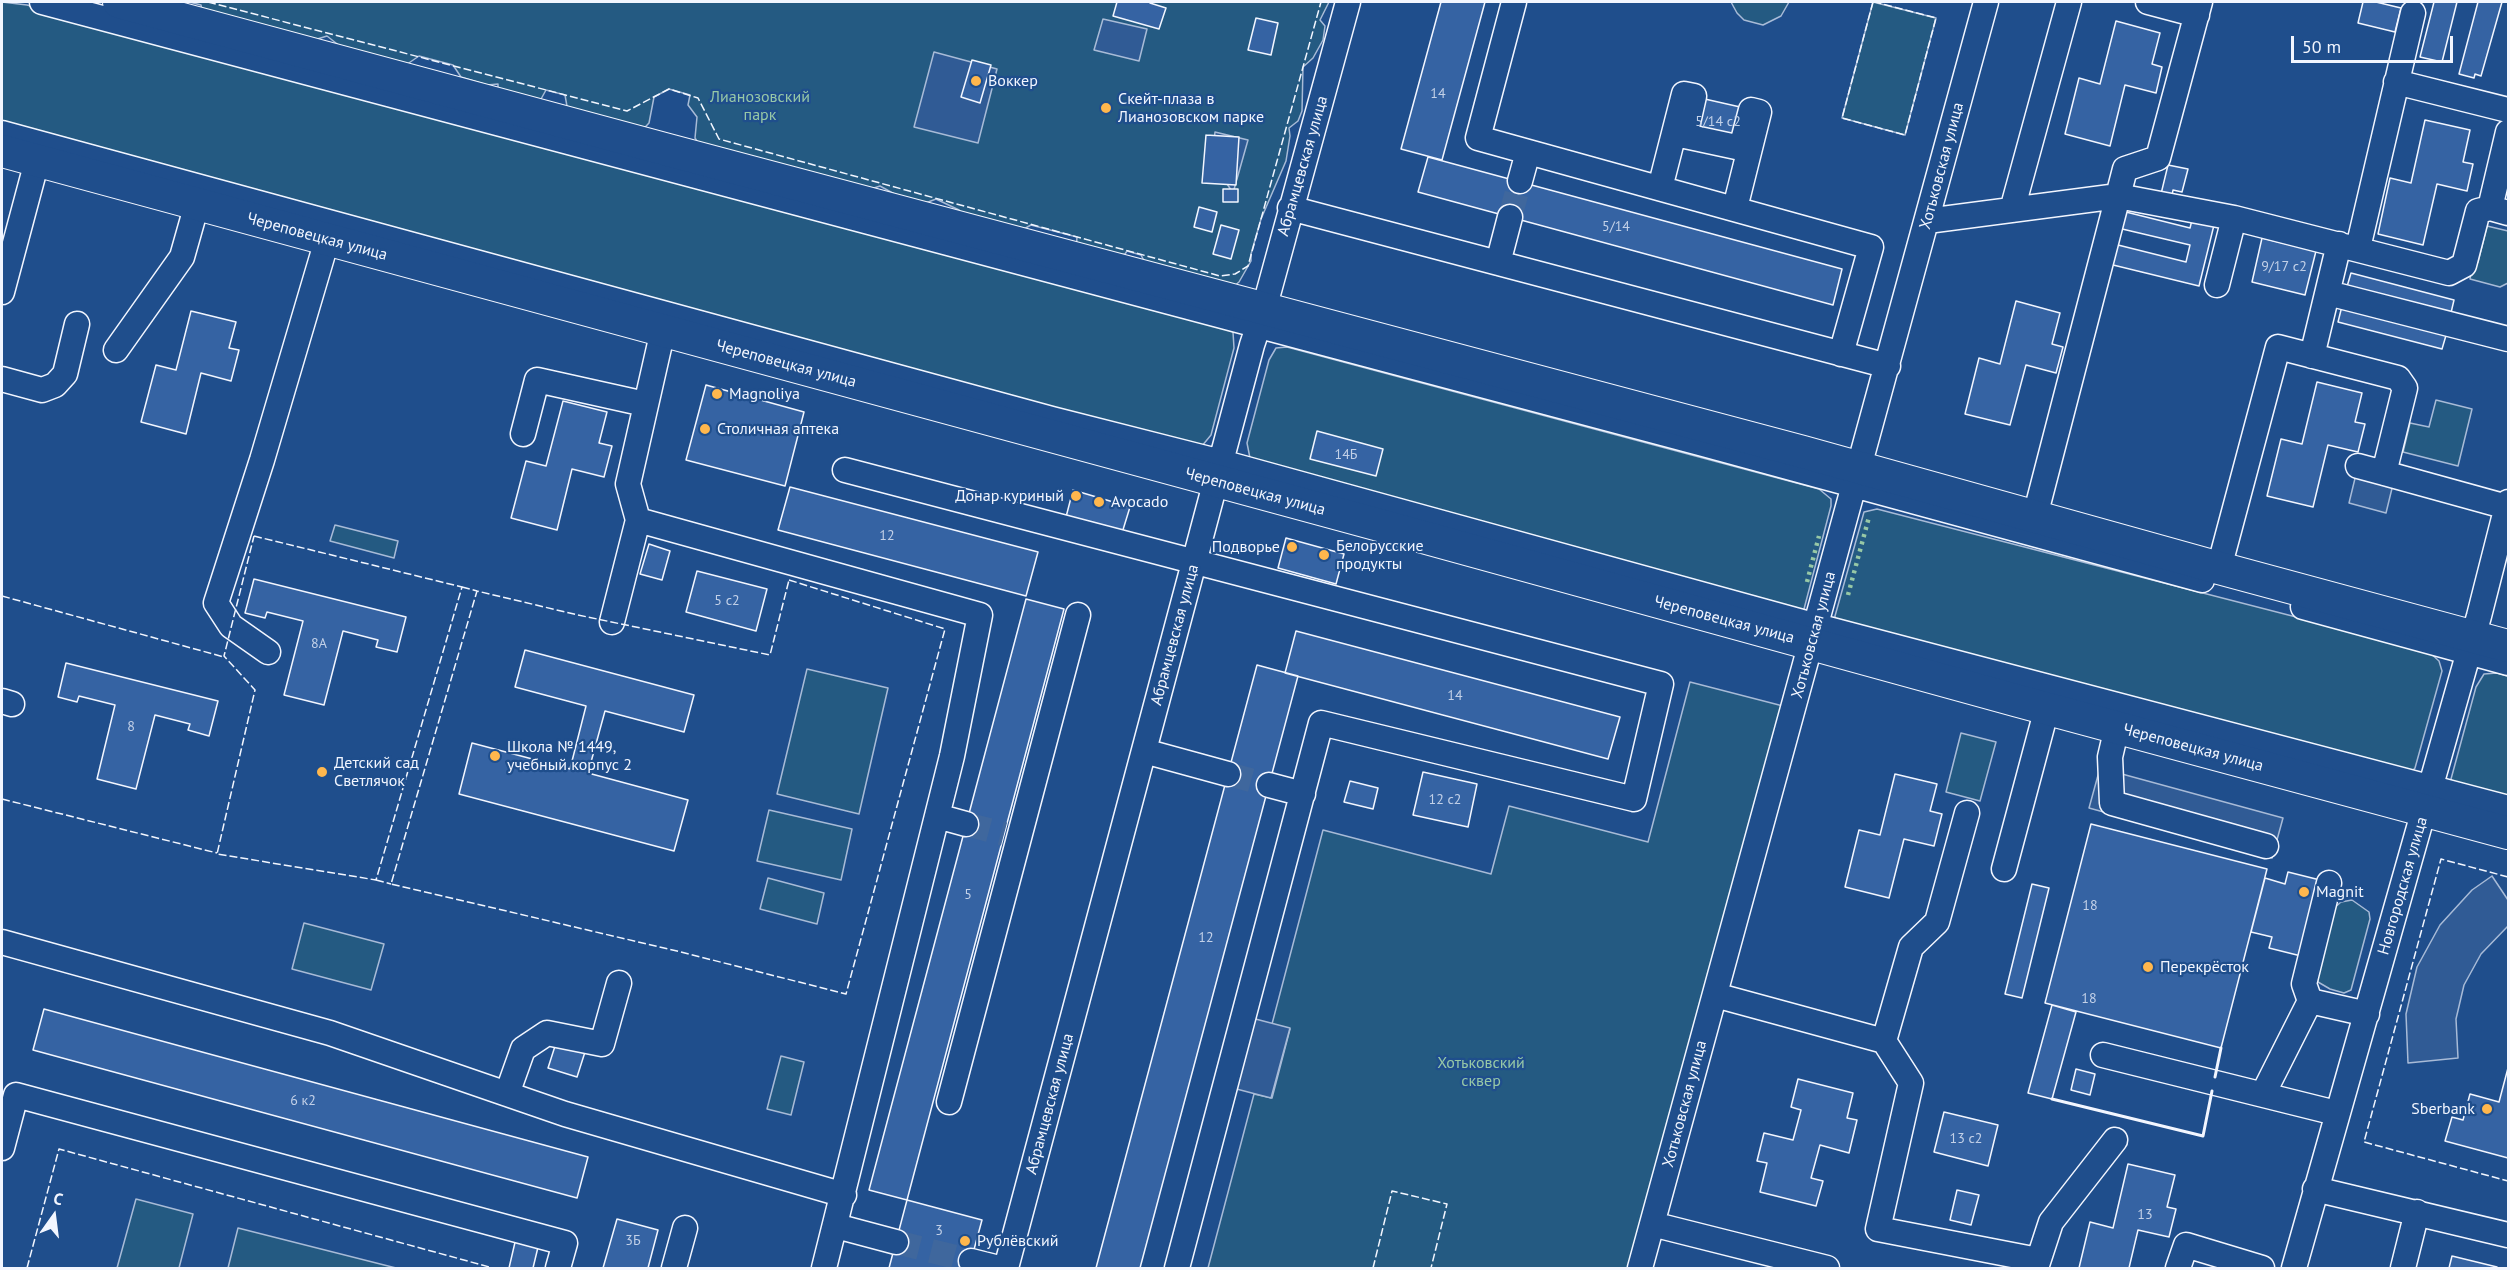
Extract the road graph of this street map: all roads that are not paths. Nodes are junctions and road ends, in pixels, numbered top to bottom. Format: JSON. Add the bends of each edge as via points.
{"nodes":[{"id":1,"x":42,"y":2,"type":"edge"},
{"id":2,"x":119,"y":2,"type":"edge"},
{"id":3,"x":1348,"y":2,"type":"edge"},
{"id":4,"x":1514,"y":2,"type":"edge"},
{"id":5,"x":1986,"y":2,"type":"edge"},
{"id":6,"x":2069,"y":2,"type":"edge"},
{"id":7,"x":2148,"y":2,"type":"edge"},
{"id":8,"x":2199,"y":8,"type":"edge"},
{"id":9,"x":2413,"y":13,"type":"dead end"},
{"id":10,"x":2396,"y":82,"type":"junction"},
{"id":11,"x":2508,"y":110,"type":"edge"},
{"id":12,"x":2508,"y":132,"type":"edge"},
{"id":13,"x":2,"y":133,"type":"edge"},
{"id":14,"x":2,"y":152,"type":"edge"},
{"id":15,"x":1528,"y":152,"type":"junction"},
{"id":16,"x":37,"y":161,"type":"junction"},
{"id":17,"x":1520,"y":182,"type":"tunnel mouth"},
{"id":18,"x":1660,"y":188,"type":"junction"},
{"id":19,"x":2118,"y":196,"type":"junction"},
{"id":20,"x":197,"y":204,"type":"junction"},
{"id":21,"x":1290,"y":208,"type":"junction"},
{"id":22,"x":1735,"y":208,"type":"junction"},
{"id":23,"x":2012,"y":210,"type":"junction"},
{"id":24,"x":2499,"y":210,"type":"edge"},
{"id":25,"x":1510,"y":217,"type":"tunnel mouth"},
{"id":26,"x":2234,"y":218,"type":"junction"},
{"id":27,"x":1927,"y":221,"type":"junction"},
{"id":28,"x":327,"y":240,"type":"junction"},
{"id":29,"x":2348,"y":246,"type":"junction"},
{"id":30,"x":1498,"y":263,"type":"junction"},
{"id":31,"x":2217,"y":285,"type":"dead end"},
{"id":32,"x":2,"y":292,"type":"edge"},
{"id":33,"x":2328,"y":293,"type":"junction"},
{"id":34,"x":1261,"y":317,"type":"junction"},
{"id":35,"x":77,"y":324,"type":"dead end"},
{"id":36,"x":663,"y":330,"type":"junction"},
{"id":37,"x":2508,"y":339,"type":"edge"},
{"id":38,"x":116,"y":350,"type":"dead end"},
{"id":39,"x":1841,"y":354,"type":"junction"},
{"id":40,"x":2312,"y":356,"type":"junction"},
{"id":41,"x":1888,"y":366,"type":"junction"},
{"id":42,"x":2,"y":379,"type":"edge"},
{"id":43,"x":645,"y":404,"type":"junction"},
{"id":44,"x":523,"y":434,"type":"dead end"},
{"id":45,"x":2358,"y":466,"type":"dead end"},
{"id":46,"x":845,"y":470,"type":"dead end"},
{"id":47,"x":1219,"y":471,"type":"junction"},
{"id":48,"x":2384,"y":473,"type":"junction"},
{"id":49,"x":1857,"y":476,"type":"junction"},
{"id":50,"x":2508,"y":505,"type":"edge"},
{"id":51,"x":2035,"y":516,"type":"junction"},
{"id":52,"x":638,"y":520,"type":"junction"},
{"id":53,"x":1194,"y":563,"type":"junction"},
{"id":54,"x":2219,"y":568,"type":"junction"},
{"id":55,"x":1078,"y":615,"type":"dead end"},
{"id":56,"x":612,"y":622,"type":"dead end"},
{"id":57,"x":1815,"y":635,"type":"junction"},
{"id":58,"x":2469,"y":644,"type":"junction"},
{"id":59,"x":2508,"y":646,"type":"edge"},
{"id":60,"x":268,"y":652,"type":"dead end"},
{"id":61,"x":2508,"y":663,"type":"edge"},
{"id":62,"x":2047,"y":708,"type":"junction"},
{"id":63,"x":2117,"y":727,"type":"junction"},
{"id":64,"x":1144,"y":751,"type":"junction"},
{"id":65,"x":1228,"y":774,"type":"tunnel mouth"},
{"id":66,"x":1269,"y":785,"type":"tunnel mouth"},
{"id":67,"x":1303,"y":794,"type":"junction"},
{"id":68,"x":2427,"y":799,"type":"junction"},
{"id":69,"x":2508,"y":808,"type":"edge"},
{"id":70,"x":1967,"y":813,"type":"dead end"},
{"id":71,"x":937,"y":816,"type":"junction"},
{"id":72,"x":966,"y":824,"type":"tunnel mouth"},
{"id":73,"x":2508,"y":833,"type":"edge"},
{"id":74,"x":2266,"y":846,"type":"dead end"},
{"id":75,"x":2004,"y":869,"type":"dead end"},
{"id":76,"x":2329,"y":883,"type":"dead end"},
{"id":77,"x":2,"y":942,"type":"edge"},
{"id":78,"x":619,"y":983,"type":"dead end"},
{"id":79,"x":1715,"y":995,"type":"junction"},
{"id":80,"x":2310,"y":1001,"type":"junction"},
{"id":81,"x":2367,"y":1014,"type":"junction"},
{"id":82,"x":1884,"y":1041,"type":"junction"},
{"id":83,"x":2103,"y":1055,"type":"dead end"},
{"id":84,"x":507,"y":1094,"type":"junction"},
{"id":85,"x":2263,"y":1094,"type":"junction"},
{"id":86,"x":949,"y":1102,"type":"dead end"},
{"id":87,"x":2336,"y":1113,"type":"junction"},
{"id":88,"x":2115,"y":1140,"type":"dead end"},
{"id":89,"x":2,"y":1148,"type":"edge"},
{"id":90,"x":2315,"y":1189,"type":"junction"},
{"id":91,"x":844,"y":1195,"type":"junction"},
{"id":92,"x":2417,"y":1212,"type":"junction"},
{"id":93,"x":1652,"y":1224,"type":"junction"},
{"id":94,"x":837,"y":1226,"type":"junction"},
{"id":95,"x":685,"y":1228,"type":"dead end"},
{"id":96,"x":2508,"y":1235,"type":"edge"},
{"id":97,"x":896,"y":1242,"type":"tunnel mouth"},
{"id":98,"x":971,"y":1261,"type":"tunnel mouth"},
{"id":99,"x":2037,"y":1264,"type":"edge"},
{"id":100,"x":558,"y":1269,"type":"edge"},
{"id":101,"x":674,"y":1269,"type":"edge"},
{"id":102,"x":824,"y":1269,"type":"edge"},
{"id":103,"x":999,"y":1269,"type":"edge"},
{"id":104,"x":1006,"y":1269,"type":"edge"},
{"id":105,"x":1177,"y":1269,"type":"edge"},
{"id":106,"x":1640,"y":1269,"type":"edge"},
{"id":107,"x":1827,"y":1269,"type":"edge"},
{"id":108,"x":2178,"y":1269,"type":"edge"},
{"id":109,"x":2262,"y":1269,"type":"edge"},
{"id":110,"x":2294,"y":1269,"type":"edge"},
{"id":111,"x":2403,"y":1269,"type":"edge"}],
"edges":[{"from":1,"to":34,"type":"street"},
{"from":2,"to":34,"type":"main road"},
{"from":3,"to":21,"type":"street","name":"Абрамцевская улица"},
{"from":4,"to":15,"type":"street","via":[[1478,138]]},
{"from":5,"to":27,"type":"street","name":"Хотьковская улица"},
{"from":6,"to":23,"type":"street"},
{"from":7,"to":8,"type":"street"},
{"from":8,"to":19,"type":"street","via":[[2158,158],[2125,169]]},
{"from":9,"to":10,"type":"street"},
{"from":10,"to":11,"type":"street"},
{"from":10,"to":29,"type":"street"},
{"from":12,"to":24,"type":"street"},
{"from":13,"to":47,"type":"street","name":"Череповецкая улица","via":[[1052,418]]},
{"from":14,"to":16,"type":"main road","name":"Череповецкая улица"},
{"from":15,"to":17,"type":"street"},
{"from":15,"to":18,"type":"street"},
{"from":16,"to":20,"type":"main road","name":"Череповецкая улица"},
{"from":16,"to":32,"type":"street"},
{"from":18,"to":22,"type":"street"},
{"from":18,"to":22,"type":"street","via":[[1684,94],[1694,96],[1685,136],[1741,148],[1751,110],[1759,112]]},
{"from":19,"to":23,"type":"street"},
{"from":19,"to":26,"type":"street"},
{"from":19,"to":51,"type":"street"},
{"from":20,"to":28,"type":"main road","name":"Череповецкая улица"},
{"from":20,"to":38,"type":"street","via":[[182,257]]},
{"from":21,"to":30,"type":"street"},
{"from":21,"to":34,"type":"street","name":"Абрамцевская улица"},
{"from":22,"to":39,"type":"street","via":[[1871,247]]},
{"from":23,"to":27,"type":"street"},
{"from":24,"to":29,"type":"street","via":[[2478,212],[2464,265],[2449,273]]},
{"from":25,"to":30,"type":"street"},
{"from":26,"to":29,"type":"street"},
{"from":26,"to":31,"type":"street"},
{"from":27,"to":41,"type":"street","name":"Хотьковская улица"},
{"from":28,"to":36,"type":"main road","name":"Череповецкая улица"},
{"from":28,"to":60,"type":"street","via":[[216,603],[231,626]]},
{"from":29,"to":33,"type":"street"},
{"from":30,"to":39,"type":"street"},
{"from":33,"to":37,"type":"street"},
{"from":33,"to":40,"type":"street"},
{"from":34,"to":47,"type":"street","name":"Абрамцевская улица"},
{"from":34,"to":49,"type":"main road"},
{"from":35,"to":42,"type":"street","via":[[65,374],[56,385],[42,390]]},
{"from":36,"to":43,"type":"street"},
{"from":36,"to":47,"type":"main road","name":"Череповецкая улица"},
{"from":39,"to":41,"type":"street"},
{"from":40,"to":48,"type":"street","via":[[2398,378],[2405,388]]},
{"from":40,"to":54,"type":"street","via":[[2277,347]]},
{"from":41,"to":49,"type":"street","name":"Хотьковская улица"},
{"from":43,"to":44,"type":"street","via":[[537,380]]},
{"from":43,"to":52,"type":"street","via":[[628,484]]},
{"from":45,"to":48,"type":"street"},
{"from":46,"to":53,"type":"street"},
{"from":47,"to":53,"type":"street","name":"Абрамцевская улица"},
{"from":47,"to":57,"type":"main road","name":"Череповецкая улица"},
{"from":48,"to":50,"type":"street"},
{"from":49,"to":51,"type":"main road"},
{"from":49,"to":57,"type":"street","name":"Хотьковская улица"},
{"from":49,"to":58,"type":"street"},
{"from":50,"to":58,"type":"street","name":"Новгородская улица"},
{"from":51,"to":54,"type":"main road"},
{"from":52,"to":56,"type":"street"},
{"from":52,"to":71,"type":"street","via":[[981,615]]},
{"from":53,"to":64,"type":"street","name":"Абрамцевская улица"},
{"from":53,"to":67,"type":"street","via":[[1661,684],[1634,799],[1322,723]]},
{"from":54,"to":58,"type":"main road"},
{"from":55,"to":86,"type":"street","via":[[1012,836]]},
{"from":57,"to":62,"type":"main road","name":"Череповецкая улица"},
{"from":57,"to":68,"type":"street","name":"Череповецкая улица"},
{"from":57,"to":79,"type":"street","name":"Хотьковская улица"},
{"from":58,"to":59,"type":"main road"},
{"from":58,"to":61,"type":"street"},
{"from":58,"to":68,"type":"street","name":"Новгородская улица"},
{"from":62,"to":63,"type":"main road","name":"Череповецкая улица"},
{"from":62,"to":75,"type":"street"},
{"from":63,"to":68,"type":"main road","name":"Череповецкая улица"},
{"from":63,"to":74,"type":"street","via":[[2110,757],[2112,803]]},
{"from":64,"to":65,"type":"street"},
{"from":64,"to":104,"type":"street","name":"Абрамцевская улица"},
{"from":66,"to":67,"type":"street"},
{"from":67,"to":105,"type":"street"},
{"from":68,"to":69,"type":"street","name":"Череповецкая улица"},
{"from":68,"to":73,"type":"main road","name":"Череповецкая улица"},
{"from":68,"to":81,"type":"street","name":"Новгородская улица"},
{"from":70,"to":82,"type":"street","via":[[1937,922],[1911,947]]},
{"from":71,"to":72,"type":"street"},
{"from":71,"to":91,"type":"street"},
{"from":76,"to":80,"type":"street","via":[[2304,984]]},
{"from":77,"to":84,"type":"street","via":[[330,1033]]},
{"from":78,"to":84,"type":"street","via":[[602,1044],[547,1033],[523,1049]]},
{"from":79,"to":82,"type":"street"},
{"from":79,"to":93,"type":"street","name":"Хотьковская улица"},
{"from":80,"to":81,"type":"street"},
{"from":80,"to":85,"type":"street"},
{"from":81,"to":87,"type":"street","name":"Новгородская улица"},
{"from":82,"to":99,"type":"street","via":[[1911,1083],[1878,1229]]},
{"from":83,"to":85,"type":"street"},
{"from":84,"to":91,"type":"street"},
{"from":85,"to":87,"type":"street"},
{"from":87,"to":90,"type":"street","name":"Новгородская улица"},
{"from":88,"to":99,"type":"street","via":[[2051,1222]]},
{"from":89,"to":100,"type":"street","via":[[16,1095],[565,1243]]},
{"from":90,"to":92,"type":"street"},
{"from":90,"to":110,"type":"street","name":"Новгородская улица"},
{"from":91,"to":94,"type":"street"},
{"from":92,"to":96,"type":"street"},
{"from":92,"to":111,"type":"street"},
{"from":93,"to":106,"type":"street","name":"Хотьковская улица"},
{"from":93,"to":107,"type":"street"},
{"from":94,"to":97,"type":"street"},
{"from":94,"to":102,"type":"street"},
{"from":95,"to":101,"type":"street"},
{"from":98,"to":103,"type":"street"},
{"from":108,"to":109,"type":"street","via":[[2186,1245]]}]}
